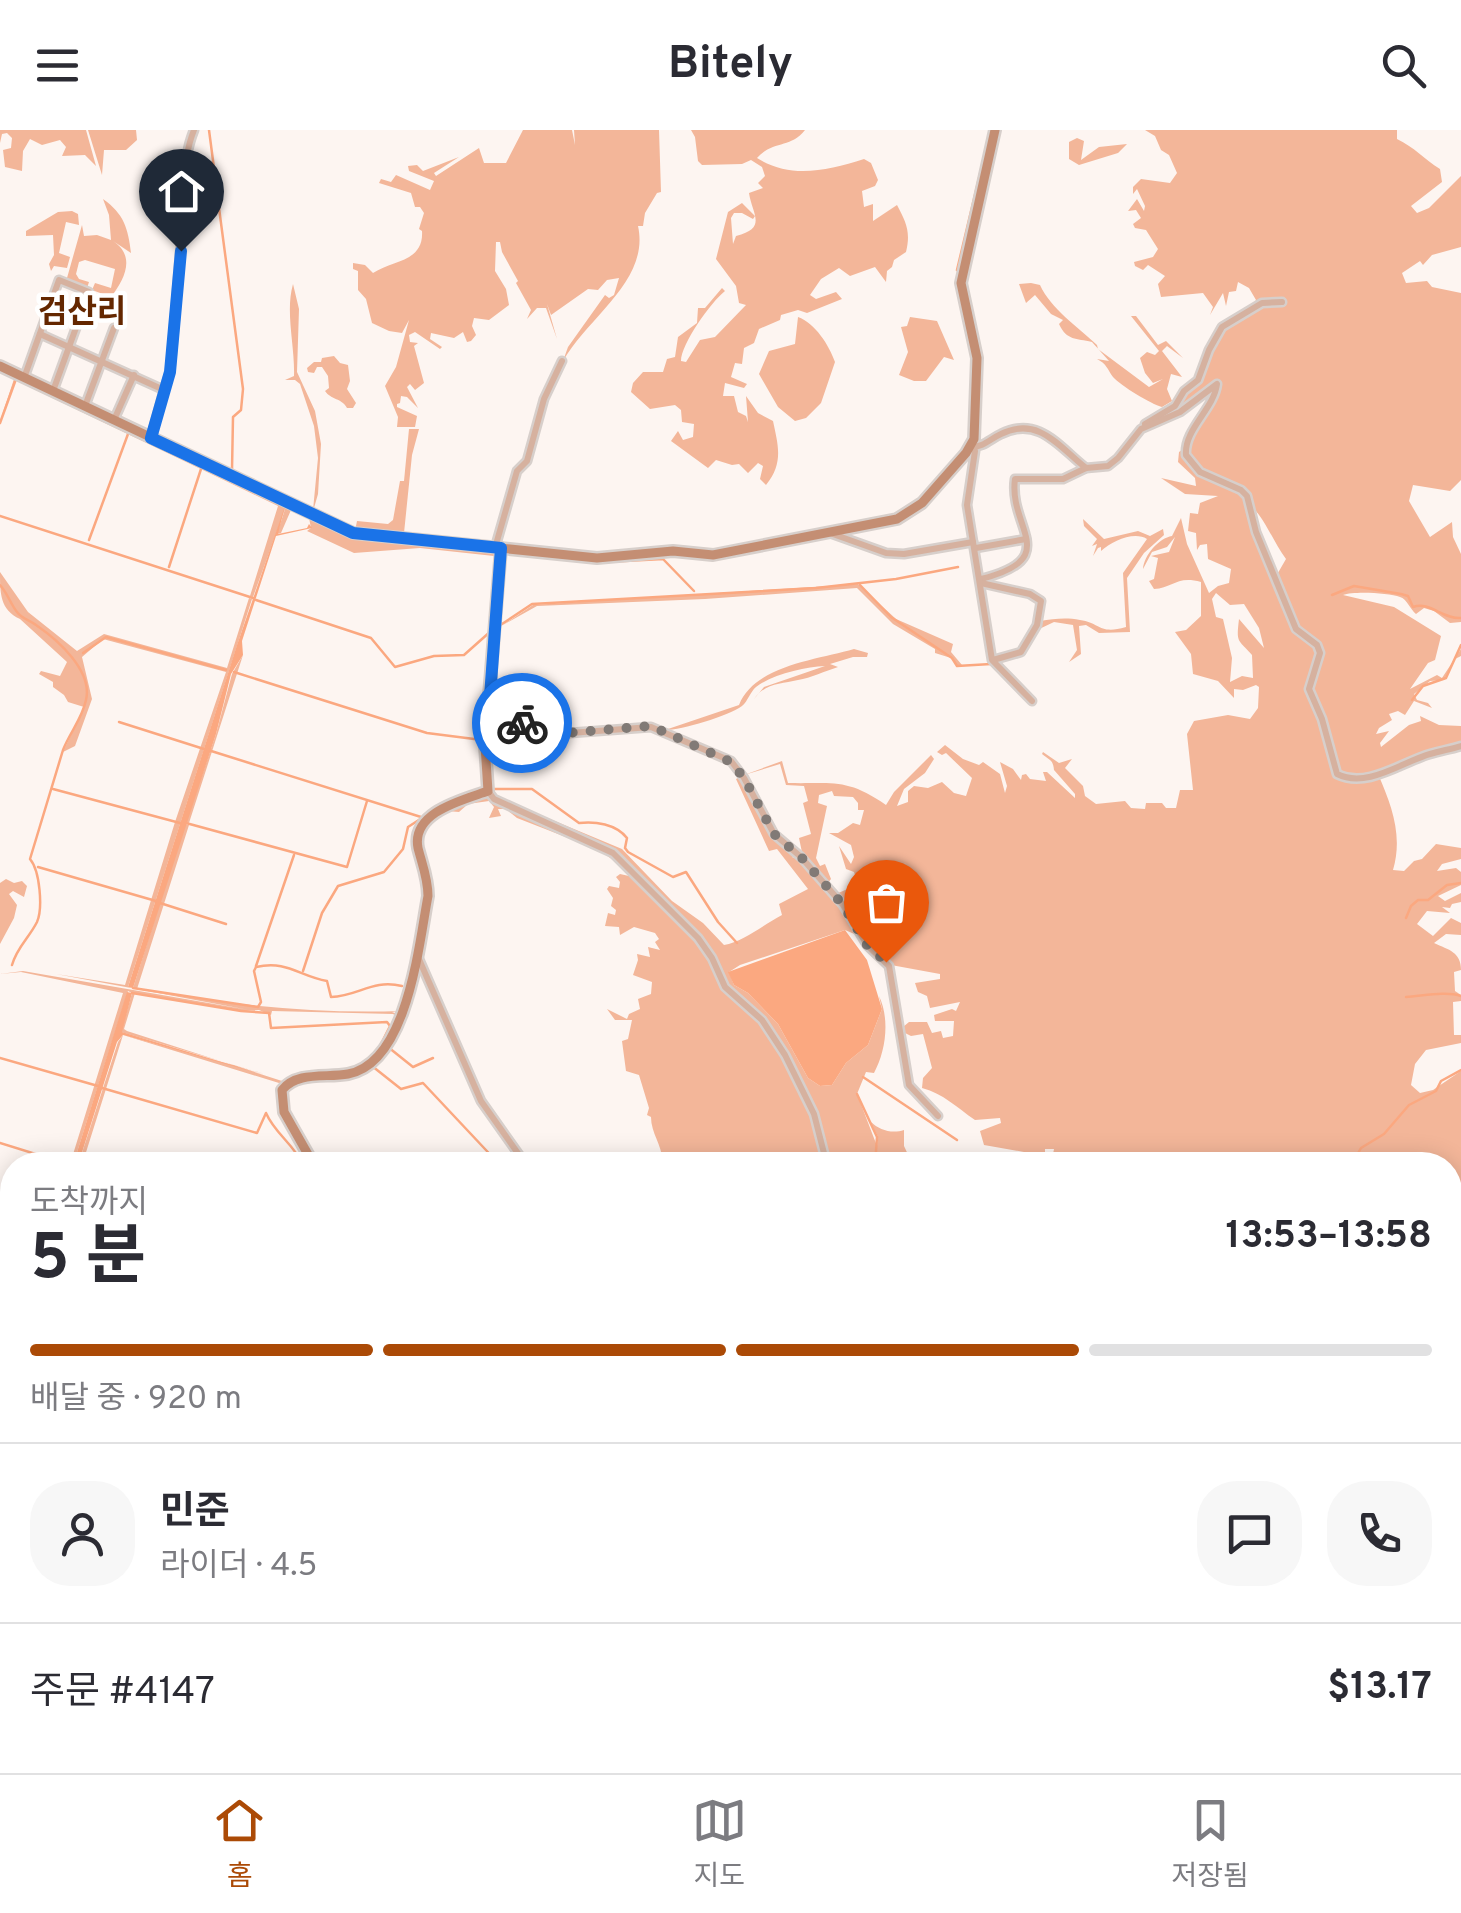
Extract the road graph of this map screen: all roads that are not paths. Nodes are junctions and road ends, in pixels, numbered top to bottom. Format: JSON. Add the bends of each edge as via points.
{"nodes":[{"id":1,"x":194,"y":130,"type":"edge"},
{"id":2,"x":995,"y":130,"type":"edge"},
{"id":3,"x":1282,"y":302,"type":"dead end"},
{"id":4,"x":114,"y":328,"type":"dead end"},
{"id":5,"x":40,"y":334,"type":"junction"},
{"id":6,"x":70,"y":346,"type":"junction"},
{"id":7,"x":102,"y":360,"type":"junction"},
{"id":8,"x":562,"y":361,"type":"dead end"},
{"id":9,"x":0,"y":366,"type":"edge"},
{"id":10,"x":134,"y":375,"type":"junction"},
{"id":11,"x":24,"y":378,"type":"junction"},
{"id":12,"x":164,"y":390,"type":"junction"},
{"id":13,"x":53,"y":391,"type":"junction"},
{"id":14,"x":84,"y":406,"type":"junction"},
{"id":15,"x":114,"y":420,"type":"junction"},
{"id":16,"x":1141,"y":429,"type":"junction"},
{"id":17,"x":151,"y":438,"type":"junction"},
{"id":18,"x":971,"y":446,"type":"junction"},
{"id":19,"x":1086,"y":468,"type":"junction"},
{"id":20,"x":828,"y":533,"type":"junction"},
{"id":21,"x":1026,"y":539,"type":"junction"},
{"id":22,"x":975,"y":545,"type":"junction"},
{"id":23,"x":498,"y":548,"type":"junction"},
{"id":24,"x":981,"y":581,"type":"junction"},
{"id":25,"x":992,"y":660,"type":"junction"},
{"id":26,"x":1032,"y":702,"type":"dead end"},
{"id":27,"x":489,"y":710,"type":"junction"},
{"id":28,"x":1461,"y":746,"type":"edge"},
{"id":29,"x":488,"y":791,"type":"junction"},
{"id":30,"x":417,"y":956,"type":"junction"},
{"id":31,"x":938,"y":1116,"type":"dead end"},
{"id":32,"x":307,"y":1152,"type":"edge"},
{"id":33,"x":517,"y":1152,"type":"edge"},
{"id":34,"x":824,"y":1152,"type":"edge"}],
"edges":[{"from":1,"to":12,"type":"street","via":[[185,153]]},
{"from":2,"to":18,"type":"street","via":[[961,283],[977,358]]},
{"from":3,"to":16,"type":"street","via":[[1262,304],[1222,328],[1198,380]]},
{"from":4,"to":7,"type":"street"},
{"from":5,"to":6,"type":"street"},
{"from":5,"to":6,"type":"street","via":[[59,280],[89,292]]},
{"from":5,"to":11,"type":"street"},
{"from":6,"to":7,"type":"street"},
{"from":6,"to":13,"type":"street"},
{"from":7,"to":10,"type":"street"},
{"from":7,"to":14,"type":"street"},
{"from":8,"to":23,"type":"street","via":[[518,471]]},
{"from":9,"to":11,"type":"street"},
{"from":10,"to":12,"type":"street"},
{"from":10,"to":15,"type":"street"},
{"from":11,"to":13,"type":"street"},
{"from":12,"to":17,"type":"street"},
{"from":13,"to":14,"type":"street"},
{"from":14,"to":15,"type":"street"},
{"from":15,"to":17,"type":"street"},
{"from":16,"to":19,"type":"street","via":[[1108,466]]},
{"from":16,"to":28,"type":"street","via":[[1180,412],[1217,384],[1186,454],[1200,472],[1247,496],[1296,629],[1318,646],[1308,689],[1338,774],[1378,774]]},
{"from":17,"to":23,"type":"street","via":[[353,533]]},
{"from":18,"to":19,"type":"street","via":[[1010,430],[1033,430],[1056,440]]},
{"from":18,"to":20,"type":"street","via":[[907,516]]},
{"from":18,"to":22,"type":"street","via":[[968,505]]},
{"from":19,"to":21,"type":"street","via":[[1062,480],[1015,479]]},
{"from":20,"to":22,"type":"street","via":[[886,553]]},
{"from":20,"to":23,"type":"street","via":[[713,556],[674,551],[597,558]]},
{"from":21,"to":22,"type":"street"},
{"from":21,"to":24,"type":"street","via":[[1018,566]]},
{"from":22,"to":24,"type":"street"},
{"from":23,"to":27,"type":"street"},
{"from":24,"to":25,"type":"street"},
{"from":24,"to":25,"type":"street","via":[[1041,602],[1021,652]]},
{"from":25,"to":26,"type":"street"},
{"from":27,"to":29,"type":"street"},
{"from":27,"to":31,"type":"street","via":[[543,735],[651,726],[731,762],[774,834],[801,857],[890,966],[909,1085]]},
{"from":29,"to":30,"type":"street","via":[[449,805],[420,830],[428,890]]},
{"from":29,"to":34,"type":"street","via":[[613,853],[698,938],[725,987],[762,1020],[786,1055]]},
{"from":30,"to":32,"type":"street","via":[[404,1013],[371,1063],[352,1073],[296,1078],[282,1090],[284,1112]]},
{"from":30,"to":33,"type":"street","via":[[486,1111]]}]}
